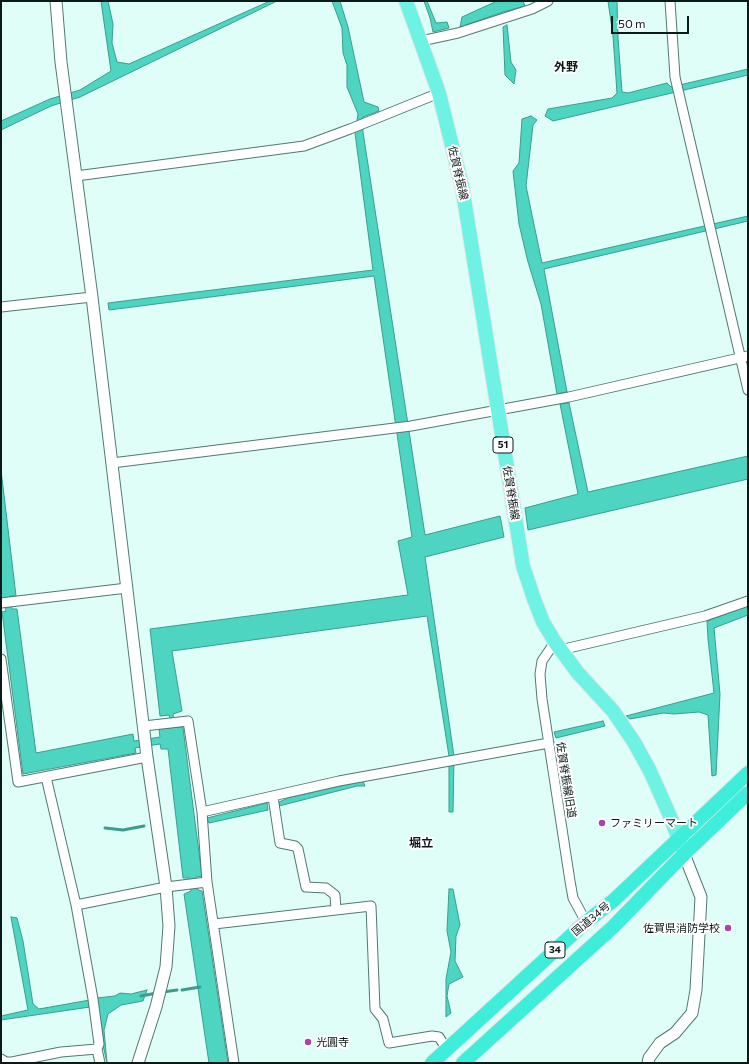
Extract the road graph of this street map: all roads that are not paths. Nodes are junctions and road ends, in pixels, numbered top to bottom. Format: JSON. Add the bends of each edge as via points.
{"nodes":[{"id":1,"x":56,"y":1,"type":"edge"},
{"id":2,"x":406,"y":1,"type":"edge"},
{"id":3,"x":548,"y":1,"type":"edge"},
{"id":4,"x":670,"y":1,"type":"edge"},
{"id":5,"x":421,"y":41,"type":"junction"},
{"id":6,"x":439,"y":93,"type":"junction"},
{"id":7,"x":76,"y":176,"type":"junction"},
{"id":8,"x":92,"y":297,"type":"junction"},
{"id":9,"x":1,"y":307,"type":"edge"},
{"id":10,"x":744,"y":357,"type":"edge"},
{"id":11,"x":748,"y":390,"type":"edge"},
{"id":12,"x":498,"y":410,"type":"junction"},
{"id":13,"x":112,"y":463,"type":"junction"},
{"id":14,"x":127,"y":588,"type":"junction"},
{"id":15,"x":748,"y":601,"type":"edge"},
{"id":16,"x":1,"y":604,"type":"edge"},
{"id":17,"x":558,"y":646,"type":"junction"},
{"id":18,"x":1,"y":659,"type":"edge"},
{"id":19,"x":144,"y":726,"type":"junction"},
{"id":20,"x":549,"y":743,"type":"junction"},
{"id":21,"x":147,"y":757,"type":"junction"},
{"id":22,"x":748,"y":772,"type":"edge"},
{"id":23,"x":46,"y":777,"type":"junction"},
{"id":24,"x":748,"y":793,"type":"edge"},
{"id":25,"x":272,"y":797,"type":"junction"},
{"id":26,"x":202,"y":812,"type":"junction"},
{"id":27,"x":679,"y":838,"type":"junction"},
{"id":28,"x":684,"y":854,"type":"junction"},
{"id":29,"x":208,"y":882,"type":"junction"},
{"id":30,"x":166,"y":887,"type":"junction"},
{"id":31,"x":76,"y":905,"type":"junction"},
{"id":32,"x":336,"y":910,"type":"junction"},
{"id":33,"x":586,"y":922,"type":"junction"},
{"id":34,"x":214,"y":924,"type":"junction"},
{"id":35,"x":97,"y":1049,"type":"junction"},
{"id":36,"x":447,"y":1050,"type":"junction"},
{"id":37,"x":1,"y":1058,"type":"edge"},
{"id":38,"x":100,"y":1063,"type":"edge"},
{"id":39,"x":138,"y":1063,"type":"edge"},
{"id":40,"x":234,"y":1063,"type":"edge"},
{"id":41,"x":432,"y":1063,"type":"edge"},
{"id":42,"x":463,"y":1063,"type":"edge"},
{"id":43,"x":648,"y":1063,"type":"edge"}],
"edges":[{"from":1,"to":7,"type":"street"},
{"from":2,"to":5,"type":"main road","name":"佐賀脊振線","number":"51"},
{"from":3,"to":5,"type":"street","via":[[532,9],[458,33]]},
{"from":4,"to":10,"type":"street","via":[[679,94]]},
{"from":5,"to":6,"type":"main road","name":"佐賀脊振線","number":"51"},
{"from":6,"to":7,"type":"street","via":[[304,146]]},
{"from":6,"to":12,"type":"main road","name":"佐賀脊振線","number":"51","via":[[462,186]]},
{"from":7,"to":8,"type":"street"},
{"from":8,"to":9,"type":"street"},
{"from":8,"to":13,"type":"street"},
{"from":10,"to":11,"type":"street"},
{"from":10,"to":12,"type":"street","via":[[569,397]]},
{"from":12,"to":13,"type":"street","via":[[394,429]]},
{"from":12,"to":17,"type":"main road","name":"佐賀脊振線","number":"51","via":[[523,566],[543,622]]},
{"from":13,"to":14,"type":"street"},
{"from":14,"to":16,"type":"street"},
{"from":14,"to":19,"type":"street"},
{"from":15,"to":17,"type":"street","via":[[705,616]]},
{"from":17,"to":20,"type":"street","name":"佐賀脊振線旧道","via":[[542,661],[540,674]]},
{"from":17,"to":27,"type":"main road","name":"佐賀脊振線","number":"51","via":[[578,673],[613,711],[634,742],[650,771]]},
{"from":18,"to":23,"type":"street","via":[[18,782]]},
{"from":19,"to":21,"type":"street"},
{"from":19,"to":26,"type":"street","via":[[188,721]]},
{"from":20,"to":25,"type":"street","via":[[339,781]]},
{"from":20,"to":33,"type":"street","name":"佐賀脊振線旧道","via":[[573,898]]},
{"from":21,"to":23,"type":"street"},
{"from":21,"to":30,"type":"street"},
{"from":22,"to":27,"type":"highway","name":"国道34号","number":"34"},
{"from":23,"to":31,"type":"street"},
{"from":24,"to":28,"type":"highway","name":"国道34号","number":"34"},
{"from":25,"to":26,"type":"street"},
{"from":25,"to":32,"type":"street","via":[[280,843],[298,849],[306,887],[326,888],[335,895]]},
{"from":26,"to":29,"type":"street"},
{"from":27,"to":28,"type":"main road","name":"佐賀脊振線","number":"51"},
{"from":27,"to":33,"type":"highway","name":"国道34号","number":"34","via":[[614,900]]},
{"from":28,"to":42,"type":"highway","name":"国道34号","number":"34","via":[[613,927]]},
{"from":28,"to":43,"type":"street","via":[[701,897],[696,990],[692,1013],[675,1033],[660,1043]]},
{"from":29,"to":30,"type":"street"},
{"from":29,"to":34,"type":"street"},
{"from":30,"to":31,"type":"street"},
{"from":30,"to":39,"type":"street","via":[[169,926],[166,967]]},
{"from":31,"to":35,"type":"street","via":[[94,1002],[99,1044]]},
{"from":32,"to":34,"type":"street"},
{"from":32,"to":36,"type":"street","via":[[371,906],[375,1009],[383,1019],[389,1043],[432,1036],[440,1037]]},
{"from":33,"to":36,"type":"highway","name":"国道34号","number":"34"},
{"from":34,"to":40,"type":"street"},
{"from":35,"to":37,"type":"street","via":[[61,1052],[12,1062],[6,1062]]},
{"from":35,"to":38,"type":"street"},
{"from":36,"to":41,"type":"highway","name":"国道34号","number":"34"}]}
